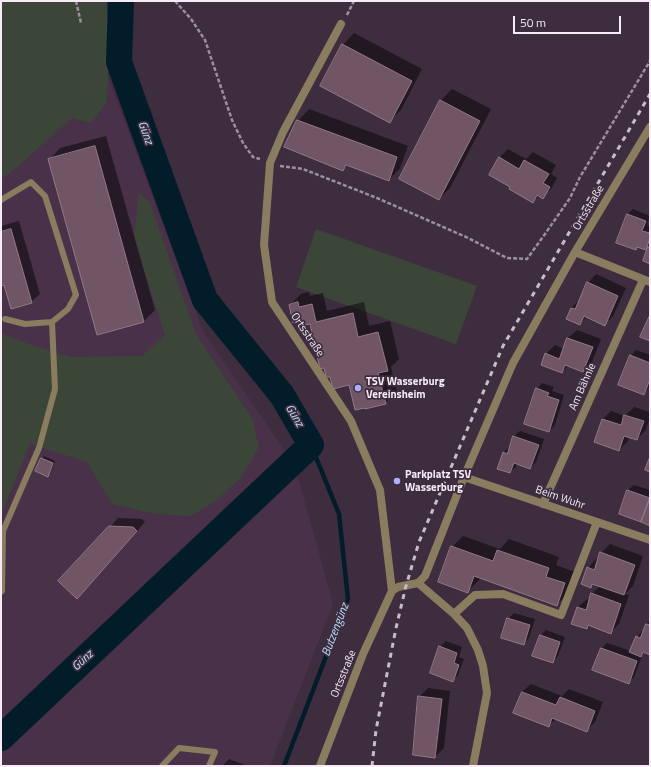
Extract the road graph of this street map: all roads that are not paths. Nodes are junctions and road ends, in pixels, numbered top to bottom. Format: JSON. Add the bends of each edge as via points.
{"nodes":[{"id":1,"x":342,"y":24,"type":"road end"},
{"id":2,"x":650,"y":127,"type":"edge"},
{"id":3,"x":1,"y":200,"type":"edge"},
{"id":4,"x":575,"y":252,"type":"junction"},
{"id":5,"x":647,"y":281,"type":"edge"},
{"id":6,"x":5,"y":319,"type":"dead end"},
{"id":7,"x":52,"y":322,"type":"junction"},
{"id":8,"x":464,"y":476,"type":"junction"},
{"id":9,"x":543,"y":504,"type":"junction"},
{"id":10,"x":597,"y":522,"type":"junction"},
{"id":11,"x":650,"y":540,"type":"edge"},
{"id":12,"x":418,"y":583,"type":"junction"},
{"id":13,"x":392,"y":591,"type":"junction"},
{"id":14,"x":1,"y":592,"type":"edge"},
{"id":15,"x":454,"y":614,"type":"junction"},
{"id":16,"x":162,"y":766,"type":"edge"},
{"id":17,"x":209,"y":766,"type":"edge"},
{"id":18,"x":320,"y":766,"type":"edge"},
{"id":19,"x":473,"y":766,"type":"edge"}],
"edges":[{"from":1,"to":13,"type":"street","name":"Ortsstraße","via":[[283,132],[270,163],[264,245],[272,302],[351,421],[380,490]]},
{"from":2,"to":4,"type":"street","name":"Ortsstraße"},
{"from":3,"to":7,"type":"lane","via":[[31,182],[45,196],[76,295],[68,309]]},
{"from":4,"to":5,"type":"street"},
{"from":4,"to":8,"type":"street","name":"Ortsstraße","via":[[513,363]]},
{"from":5,"to":9,"type":"street","name":"Am Bähnle"},
{"from":6,"to":7,"type":"lane","via":[[25,324]]},
{"from":7,"to":14,"type":"lane","via":[[55,389],[39,448],[3,531]]},
{"from":8,"to":9,"type":"street","name":"Beim Wuhr"},
{"from":8,"to":12,"type":"street","name":"Ortsstraße","via":[[425,576]]},
{"from":9,"to":10,"type":"street","name":"Beim Wuhr"},
{"from":10,"to":11,"type":"street","name":"Beim Wuhr"},
{"from":10,"to":15,"type":"street","via":[[561,615],[503,594],[475,595]]},
{"from":12,"to":13,"type":"street","via":[[398,587]]},
{"from":12,"to":15,"type":"street"},
{"from":13,"to":18,"type":"street","name":"Ortsstraße"},
{"from":15,"to":19,"type":"street","via":[[467,628],[478,650],[487,693]]},
{"from":16,"to":17,"type":"lane","via":[[179,748],[215,752]]}]}
